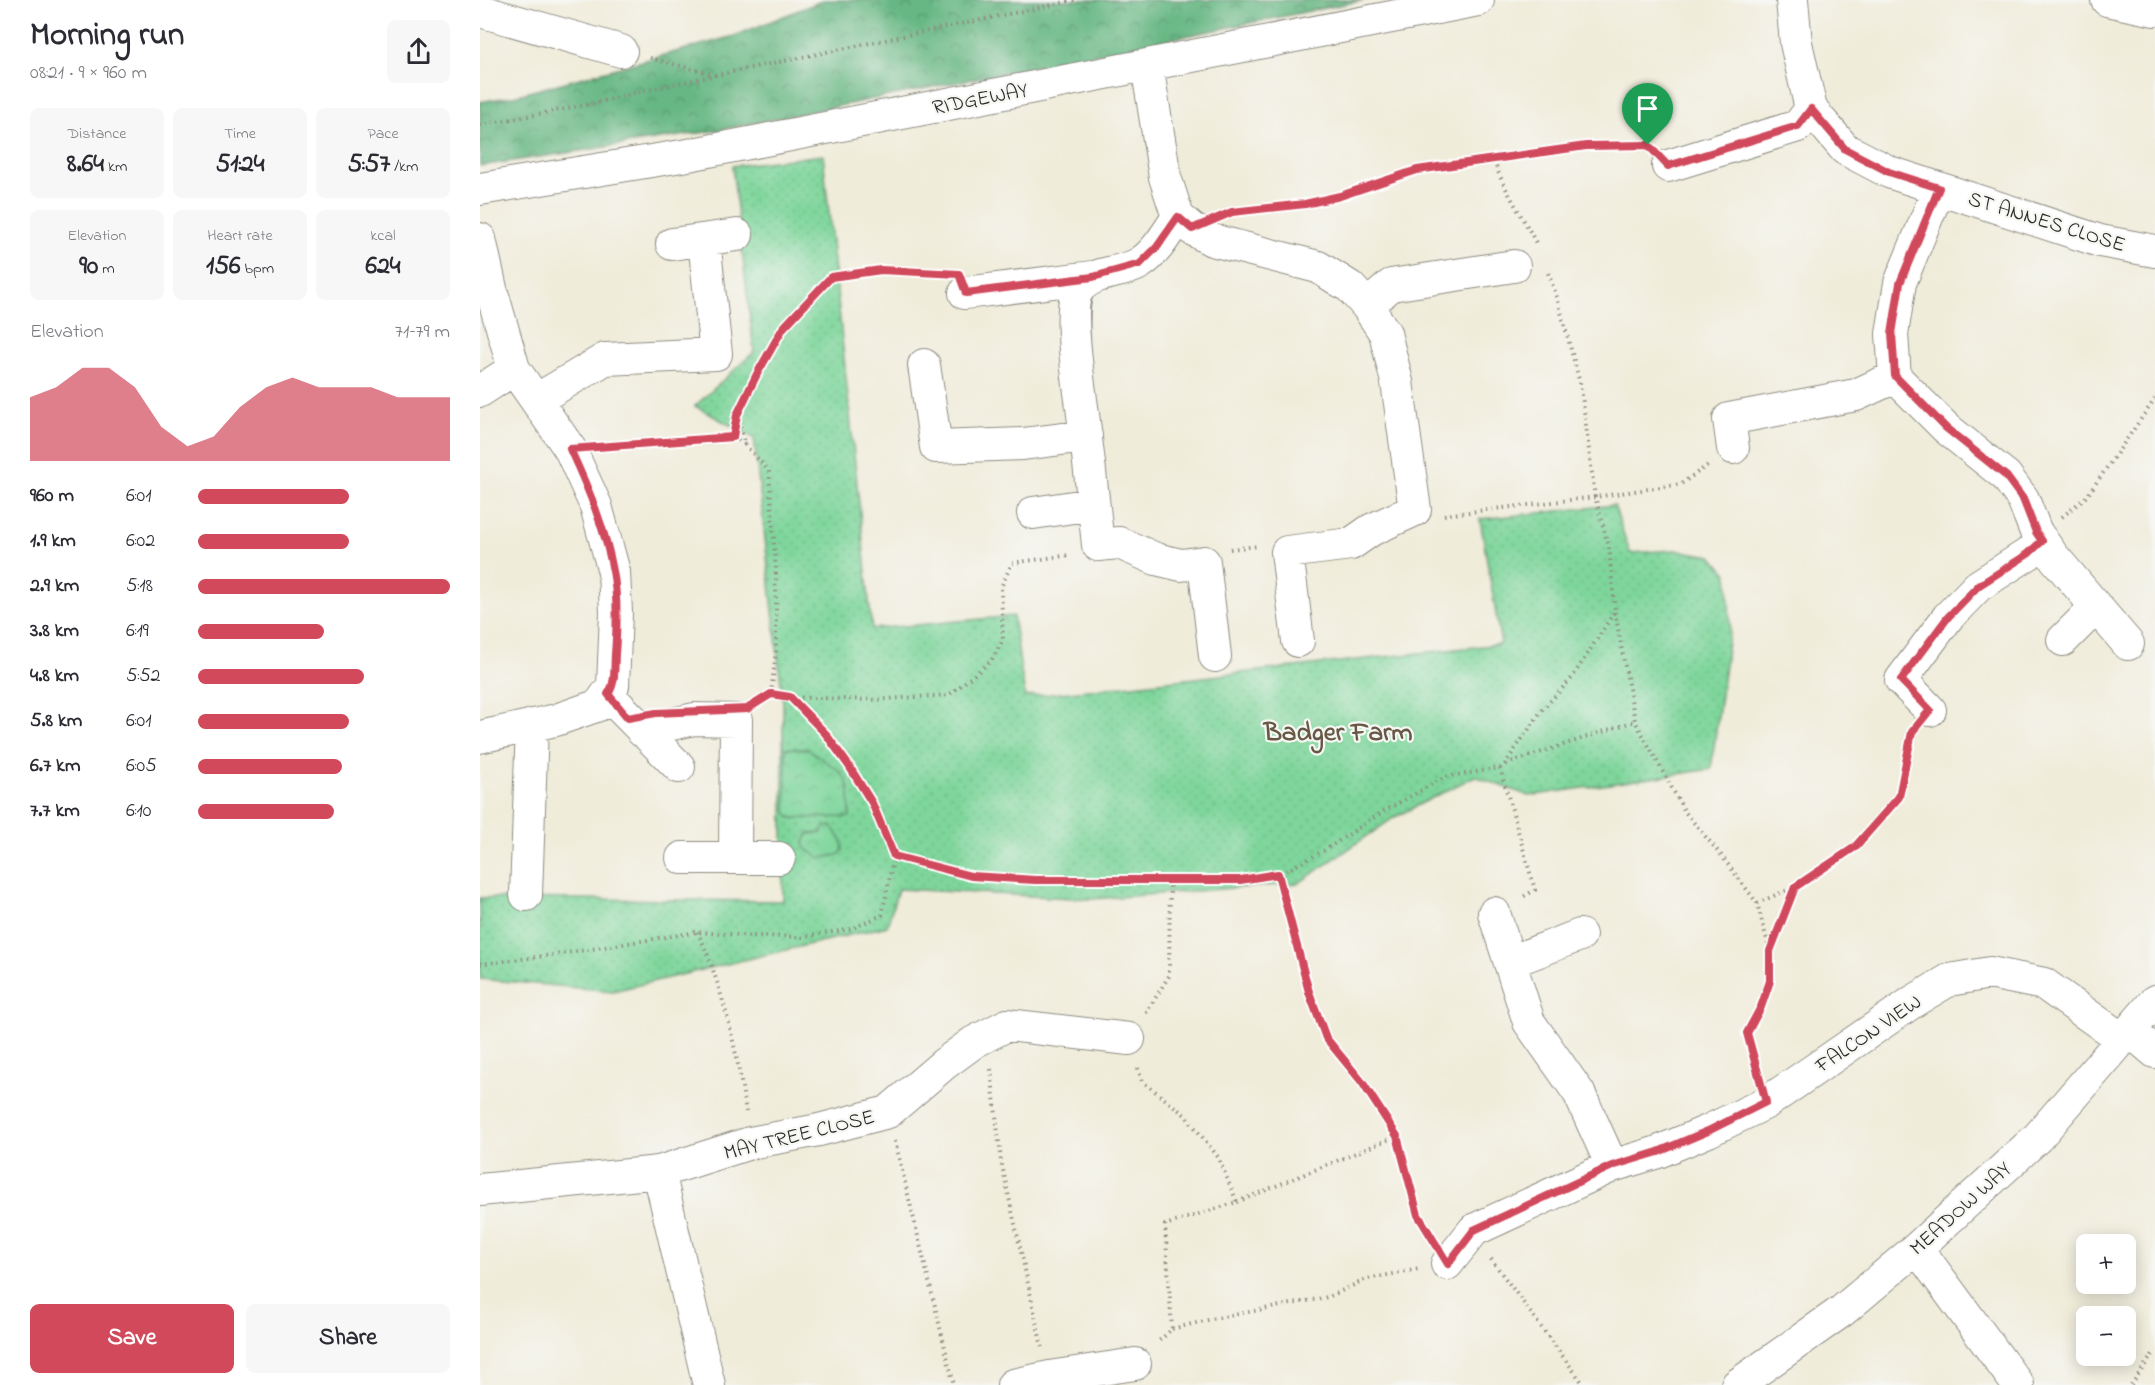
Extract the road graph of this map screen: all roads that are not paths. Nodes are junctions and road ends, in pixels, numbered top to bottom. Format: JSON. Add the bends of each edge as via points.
{"nodes":[{"id":1,"x":1478,"y":0,"type":"edge"},
{"id":2,"x":1792,"y":0,"type":"edge"},
{"id":3,"x":2107,"y":0,"type":"edge"},
{"id":4,"x":2155,"y":10,"type":"edge"},
{"id":5,"x":480,"y":11,"type":"edge"},
{"id":6,"x":621,"y":51,"type":"road end"},
{"id":7,"x":1148,"y":65,"type":"junction"},
{"id":8,"x":1811,"y":109,"type":"junction"},
{"id":9,"x":1668,"y":166,"type":"road end"},
{"id":10,"x":1939,"y":188,"type":"junction"},
{"id":11,"x":480,"y":189,"type":"edge"},
{"id":12,"x":1185,"y":223,"type":"junction"},
{"id":13,"x":737,"y":235,"type":"dead end"},
{"id":14,"x":480,"y":239,"type":"edge"},
{"id":15,"x":704,"y":240,"type":"junction"},
{"id":16,"x":672,"y":244,"type":"dead end"},
{"id":17,"x":2155,"y":251,"type":"edge"},
{"id":18,"x":1527,"y":258,"type":"road end"},
{"id":19,"x":1093,"y":277,"type":"junction"},
{"id":20,"x":966,"y":293,"type":"road end"},
{"id":21,"x":1367,"y":306,"type":"junction"},
{"id":22,"x":924,"y":365,"type":"dead end"},
{"id":23,"x":514,"y":369,"type":"junction"},
{"id":24,"x":1895,"y":376,"type":"junction"},
{"id":25,"x":480,"y":391,"type":"edge"},
{"id":26,"x":536,"y":400,"type":"junction"},
{"id":27,"x":1086,"y":436,"type":"junction"},
{"id":28,"x":1733,"y":448,"type":"road end"},
{"id":29,"x":1093,"y":504,"type":"junction"},
{"id":30,"x":1033,"y":513,"type":"dead end"},
{"id":31,"x":2040,"y":539,"type":"junction"},
{"id":32,"x":2096,"y":607,"type":"junction"},
{"id":33,"x":2063,"y":640,"type":"dead end"},
{"id":34,"x":1298,"y":641,"type":"dead end"},
{"id":35,"x":2128,"y":644,"type":"dead end"},
{"id":36,"x":1215,"y":656,"type":"dead end"},
{"id":37,"x":608,"y":694,"type":"junction"},
{"id":38,"x":1930,"y":710,"type":"road end"},
{"id":39,"x":532,"y":725,"type":"junction"},
{"id":40,"x":642,"y":731,"type":"junction"},
{"id":41,"x":480,"y":737,"type":"edge"},
{"id":42,"x":679,"y":767,"type":"dead end"},
{"id":43,"x":682,"y":858,"type":"dead end"},
{"id":44,"x":735,"y":858,"type":"junction"},
{"id":45,"x":779,"y":858,"type":"dead end"},
{"id":46,"x":526,"y":895,"type":"dead end"},
{"id":47,"x":1494,"y":913,"type":"road end"},
{"id":48,"x":1580,"y":935,"type":"dead end"},
{"id":49,"x":1510,"y":962,"type":"junction"},
{"id":50,"x":2155,"y":1001,"type":"edge"},
{"id":51,"x":2126,"y":1036,"type":"junction"},
{"id":52,"x":1129,"y":1039,"type":"road end"},
{"id":53,"x":2155,"y":1052,"type":"edge"},
{"id":54,"x":1612,"y":1166,"type":"junction"},
{"id":55,"x":659,"y":1172,"type":"junction"},
{"id":56,"x":480,"y":1190,"type":"edge"},
{"id":57,"x":1917,"y":1248,"type":"junction"},
{"id":58,"x":1448,"y":1264,"type":"road end"},
{"id":59,"x":1135,"y":1364,"type":"road end"},
{"id":60,"x":709,"y":1385,"type":"edge"},
{"id":61,"x":1013,"y":1385,"type":"edge"},
{"id":62,"x":1737,"y":1385,"type":"edge"},
{"id":63,"x":2018,"y":1385,"type":"edge"}],
"edges":[{"from":1,"to":7,"type":"street","name":"RIDGEWAY"},
{"from":2,"to":8,"type":"street","name":"ST ANNES CLOSE","via":[[1796,43]]},
{"from":3,"to":4,"type":"street"},
{"from":5,"to":6,"type":"street"},
{"from":7,"to":11,"type":"street","name":"RIDGEWAY","via":[[688,155]]},
{"from":7,"to":12,"type":"street","via":[[1165,177]]},
{"from":8,"to":9,"type":"street","via":[[1798,126]]},
{"from":8,"to":10,"type":"street","name":"ST ANNES CLOSE","via":[[1845,149],[1889,172]]},
{"from":10,"to":17,"type":"street","name":"ST ANNES CLOSE","via":[[2100,241]]},
{"from":10,"to":24,"type":"street","name":"ST ANNES CLOSE","via":[[1900,283],[1892,334]]},
{"from":12,"to":19,"type":"street","via":[[1140,264]]},
{"from":12,"to":21,"type":"street","via":[[1212,240],[1318,267],[1350,287]]},
{"from":13,"to":15,"type":"street"},
{"from":14,"to":23,"type":"street"},
{"from":15,"to":16,"type":"street"},
{"from":15,"to":26,"type":"street","via":[[716,354],[605,359]]},
{"from":18,"to":21,"type":"street","via":[[1391,285]]},
{"from":19,"to":20,"type":"street"},
{"from":19,"to":27,"type":"street","via":[[1079,288],[1074,322]]},
{"from":21,"to":34,"type":"street","via":[[1385,333],[1397,382],[1414,510],[1351,544],[1287,552]]},
{"from":22,"to":27,"type":"street","via":[[936,447],[1023,444]]},
{"from":23,"to":25,"type":"street"},
{"from":23,"to":26,"type":"street"},
{"from":24,"to":28,"type":"street","via":[[1856,395],[1729,419]]},
{"from":24,"to":31,"type":"street","via":[[1946,428],[2006,476],[2023,499]]},
{"from":26,"to":37,"type":"street","via":[[570,449],[596,506],[614,572],[616,649],[613,686]]},
{"from":27,"to":29,"type":"street"},
{"from":29,"to":30,"type":"street"},
{"from":29,"to":36,"type":"street","via":[[1098,545],[1119,543],[1181,565],[1203,562]]},
{"from":31,"to":32,"type":"street"},
{"from":31,"to":38,"type":"street","via":[[2028,554],[1978,586],[1948,617],[1901,680]]},
{"from":32,"to":33,"type":"street"},
{"from":32,"to":35,"type":"street"},
{"from":37,"to":39,"type":"street","via":[[599,705]]},
{"from":37,"to":40,"type":"street"},
{"from":39,"to":41,"type":"street"},
{"from":39,"to":46,"type":"street"},
{"from":40,"to":42,"type":"street"},
{"from":40,"to":44,"type":"street","via":[[694,719],[736,720]]},
{"from":43,"to":44,"type":"street"},
{"from":44,"to":45,"type":"street"},
{"from":47,"to":49,"type":"street"},
{"from":48,"to":49,"type":"street"},
{"from":49,"to":54,"type":"street","via":[[1529,1022],[1579,1093]]},
{"from":50,"to":51,"type":"street","name":"MEADOW WAY"},
{"from":51,"to":53,"type":"street","name":"FALCON VIEW"},
{"from":51,"to":54,"type":"street","name":"FALCON VIEW","via":[[2044,984],[1990,973],[1949,980],[1766,1102],[1658,1152]]},
{"from":51,"to":57,"type":"street","name":"MEADOW WAY","via":[[2038,1137]]},
{"from":52,"to":55,"type":"street","name":"MAY TREE CLOSE","via":[[1007,1025],[944,1064],[888,1112],[750,1143]]},
{"from":54,"to":58,"type":"street","name":"FALCON VIEW","via":[[1474,1230]]},
{"from":55,"to":56,"type":"street","name":"MAY TREE CLOSE"},
{"from":55,"to":60,"type":"street"},
{"from":57,"to":62,"type":"street","name":"MEADOW WAY","via":[[1842,1311]]},
{"from":57,"to":63,"type":"street"},
{"from":59,"to":61,"type":"street"}]}
